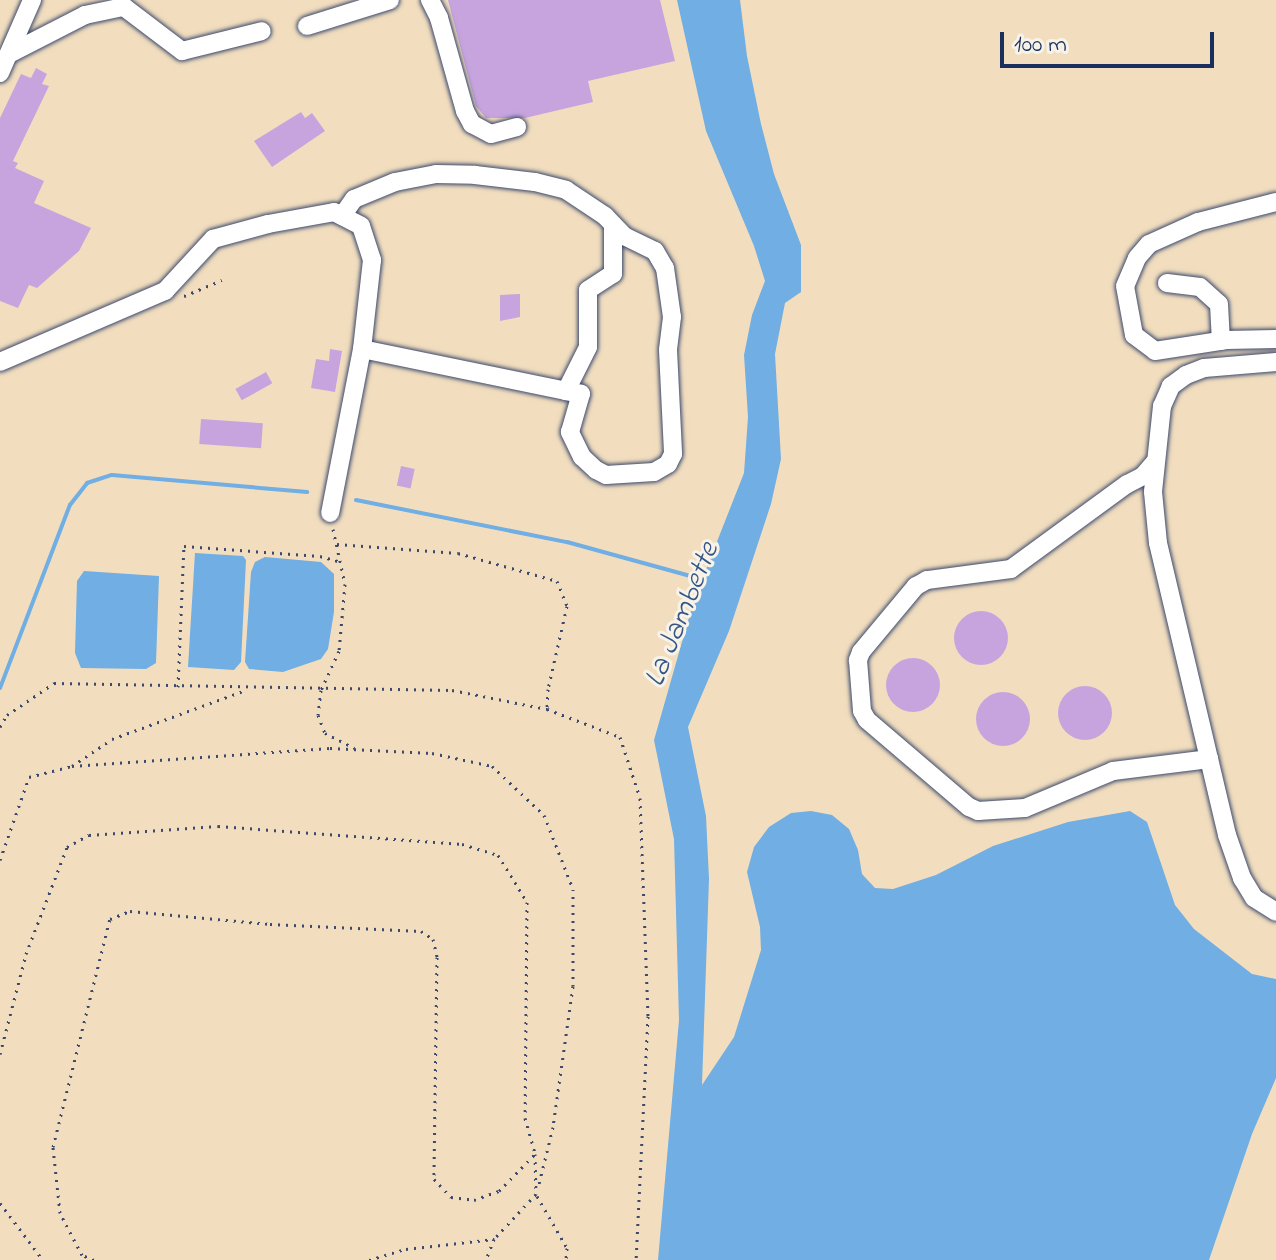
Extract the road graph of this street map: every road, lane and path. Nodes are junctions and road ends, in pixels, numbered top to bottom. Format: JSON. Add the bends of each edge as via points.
{"nodes":[{"id":1,"x":32,"y":0,"type":"edge"},
{"id":2,"x":390,"y":0,"type":"edge"},
{"id":3,"x":430,"y":0,"type":"edge"},
{"id":4,"x":307,"y":26,"type":"dead end"},
{"id":5,"x":262,"y":31,"type":"dead end"},
{"id":6,"x":9,"y":54,"type":"junction"},
{"id":7,"x":0,"y":73,"type":"edge"},
{"id":8,"x":517,"y":127,"type":"dead end"},
{"id":9,"x":1276,"y":202,"type":"edge"},
{"id":10,"x":342,"y":216,"type":"junction"},
{"id":11,"x":613,"y":225,"type":"junction"},
{"id":12,"x":1167,"y":283,"type":"dead end"},
{"id":13,"x":1276,"y":339,"type":"edge"},
{"id":14,"x":1221,"y":341,"type":"junction"},
{"id":15,"x":362,"y":349,"type":"junction"},
{"id":16,"x":0,"y":362,"type":"edge"},
{"id":17,"x":1276,"y":362,"type":"edge"},
{"id":18,"x":566,"y":391,"type":"junction"},
{"id":19,"x":1155,"y":462,"type":"junction"},
{"id":20,"x":330,"y":513,"type":"joint"},
{"id":21,"x":337,"y":544,"type":"junction"},
{"id":22,"x":341,"y":562,"type":"junction"},
{"id":23,"x":178,"y":687,"type":"junction"},
{"id":24,"x":250,"y":689,"type":"junction"},
{"id":25,"x":321,"y":690,"type":"junction"},
{"id":26,"x":547,"y":709,"type":"junction"},
{"id":27,"x":0,"y":727,"type":"edge"},
{"id":28,"x":356,"y":749,"type":"junction"},
{"id":29,"x":1209,"y":759,"type":"junction"},
{"id":30,"x":72,"y":766,"type":"junction"},
{"id":31,"x":0,"y":860,"type":"edge"},
{"id":32,"x":1276,"y":912,"type":"edge"},
{"id":33,"x":0,"y":1054,"type":"edge"},
{"id":34,"x":535,"y":1154,"type":"junction"},
{"id":35,"x":536,"y":1194,"type":"junction"},
{"id":36,"x":0,"y":1203,"type":"edge"},
{"id":37,"x":494,"y":1239,"type":"junction"},
{"id":38,"x":43,"y":1260,"type":"edge"},
{"id":39,"x":94,"y":1260,"type":"edge"},
{"id":40,"x":369,"y":1260,"type":"edge"},
{"id":41,"x":486,"y":1260,"type":"edge"},
{"id":42,"x":566,"y":1260,"type":"edge"},
{"id":43,"x":636,"y":1260,"type":"edge"}],
"edges":[{"from":1,"to":6,"type":"street"},
{"from":2,"to":4,"type":"street"},
{"from":3,"to":8,"type":"street","via":[[472,124],[491,134]]},
{"from":5,"to":6,"type":"street","via":[[182,51],[124,7],[85,15]]},
{"from":6,"to":7,"type":"street"},
{"from":9,"to":14,"type":"street","via":[[1173,232],[1149,244],[1129,272],[1128,317],[1142,344],[1170,351]]},
{"from":10,"to":11,"type":"street","via":[[354,199],[395,182],[436,174],[475,175],[566,190]]},
{"from":10,"to":15,"type":"street","via":[[361,226],[372,260]]},
{"from":10,"to":16,"type":"street","via":[[321,214],[213,239],[165,291]]},
{"from":11,"to":18,"type":"street","via":[[613,274],[588,290],[588,347]]},
{"from":11,"to":18,"type":"street","via":[[655,251],[665,268],[672,317],[668,350],[673,454],[668,464],[654,472],[606,475],[596,470],[582,457],[570,432],[581,394]]},
{"from":12,"to":14,"type":"street","via":[[1200,287],[1219,304]]},
{"from":13,"to":14,"type":"street"},
{"from":15,"to":18,"type":"street"},
{"from":15,"to":20,"type":"street"},
{"from":17,"to":19,"type":"street","via":[[1204,368],[1171,386],[1162,406]]},
{"from":19,"to":29,"type":"street","via":[[1158,543]]},
{"from":19,"to":29,"type":"street","via":[[1143,476],[1011,569],[916,586],[861,652],[862,711],[978,811],[1025,808],[1113,771]]},
{"from":20,"to":21,"type":"path"},
{"from":21,"to":22,"type":"path"},
{"from":21,"to":26,"type":"path","via":[[458,553],[557,581],[567,606]]},
{"from":22,"to":23,"type":"path","via":[[184,546]]},
{"from":22,"to":25,"type":"path","via":[[345,584],[339,651]]},
{"from":23,"to":24,"type":"path"},
{"from":23,"to":27,"type":"path","via":[[54,683],[7,715]]},
{"from":24,"to":25,"type":"path"},
{"from":24,"to":30,"type":"path","via":[[112,739]]},
{"from":25,"to":26,"type":"path","via":[[452,690]]},
{"from":25,"to":28,"type":"path","via":[[318,715],[325,733]]},
{"from":26,"to":43,"type":"path","via":[[620,737],[640,798],[648,1016]]},
{"from":28,"to":30,"type":"path"},
{"from":28,"to":35,"type":"path","via":[[432,753],[492,766],[544,815],[573,889],[573,986],[553,1127]]},
{"from":29,"to":32,"type":"street","via":[[1242,878],[1254,898]]},
{"from":30,"to":31,"type":"path","via":[[29,777]]},
{"from":33,"to":34,"type":"path","via":[[26,954],[67,847],[89,835],[218,826],[462,844],[498,855],[527,902],[525,1118]]},
{"from":34,"to":35,"type":"path"},
{"from":34,"to":39,"type":"path","via":[[499,1191],[474,1200],[451,1197],[434,1179],[437,957],[433,939],[421,931],[130,911],[110,919],[53,1147],[60,1213],[82,1255]]},
{"from":35,"to":37,"type":"path"},
{"from":35,"to":42,"type":"path","via":[[567,1248]]},
{"from":36,"to":38,"type":"path"},
{"from":37,"to":40,"type":"path","via":[[406,1249]]},
{"from":37,"to":41,"type":"path"}]}
